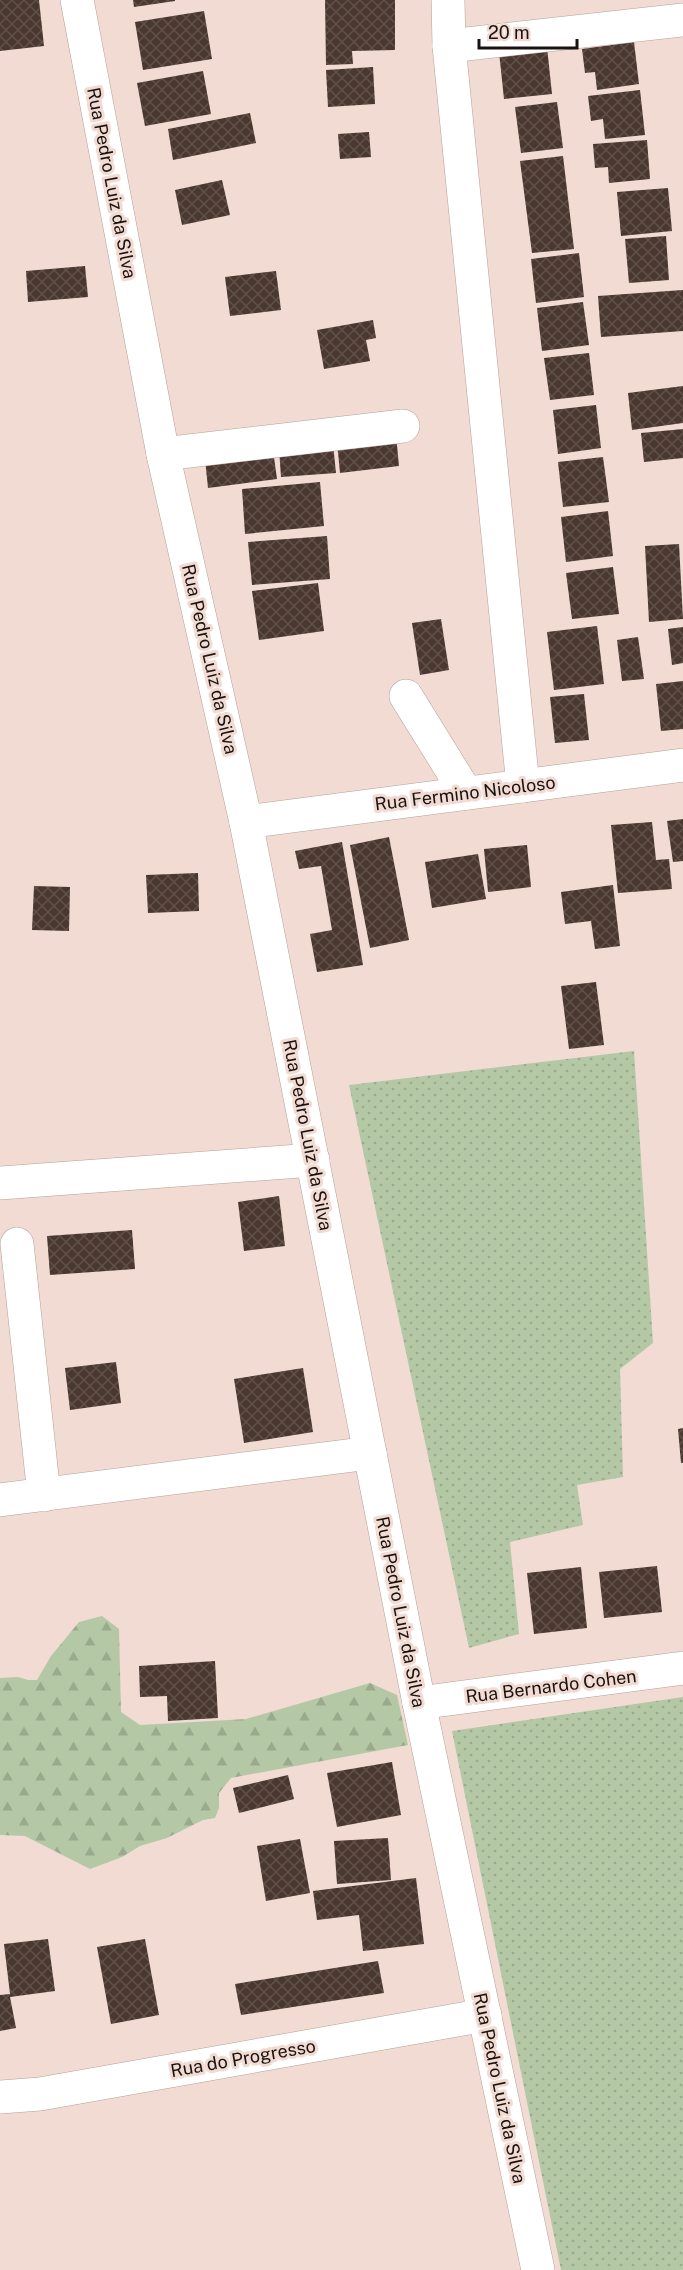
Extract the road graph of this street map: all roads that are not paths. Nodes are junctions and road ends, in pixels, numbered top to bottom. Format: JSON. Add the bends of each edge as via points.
{"nodes":[{"id":1,"x":78,"y":0,"type":"edge"},
{"id":2,"x":448,"y":0,"type":"edge"},
{"id":3,"x":683,"y":20,"type":"edge"},
{"id":4,"x":449,"y":46,"type":"junction"},
{"id":5,"x":403,"y":426,"type":"dead end"},
{"id":6,"x":163,"y":453,"type":"junction"},
{"id":7,"x":406,"y":696,"type":"dead end"},
{"id":8,"x":683,"y":765,"type":"edge"},
{"id":9,"x":523,"y":786,"type":"junction"},
{"id":10,"x":466,"y":793,"type":"junction"},
{"id":11,"x":246,"y":822,"type":"junction"},
{"id":12,"x":313,"y":1161,"type":"junction"},
{"id":13,"x":0,"y":1183,"type":"edge"},
{"id":14,"x":16,"y":1244,"type":"dead end"},
{"id":15,"x":370,"y":1453,"type":"junction"},
{"id":16,"x":44,"y":1495,"type":"junction"},
{"id":17,"x":0,"y":1500,"type":"edge"},
{"id":18,"x":683,"y":1668,"type":"edge"},
{"id":19,"x":419,"y":1703,"type":"junction"},
{"id":20,"x":485,"y":2015,"type":"junction"},
{"id":21,"x":0,"y":2097,"type":"edge"},
{"id":22,"x":538,"y":2270,"type":"edge"}],
"edges":[{"from":1,"to":6,"type":"street","name":"Rua Pedro Luiz da Silva"},
{"from":2,"to":4,"type":"street"},
{"from":3,"to":4,"type":"street"},
{"from":4,"to":9,"type":"street"},
{"from":5,"to":6,"type":"street"},
{"from":6,"to":11,"type":"street","name":"Rua Pedro Luiz da Silva"},
{"from":7,"to":10,"type":"street"},
{"from":8,"to":9,"type":"street","name":"Rua Fermino Nicoloso"},
{"from":9,"to":10,"type":"street","name":"Rua Fermino Nicoloso"},
{"from":10,"to":11,"type":"street","name":"Rua Fermino Nicoloso"},
{"from":11,"to":12,"type":"street","name":"Rua Pedro Luiz da Silva"},
{"from":12,"to":13,"type":"street"},
{"from":12,"to":15,"type":"street","name":"Rua Pedro Luiz da Silva"},
{"from":14,"to":16,"type":"street"},
{"from":15,"to":16,"type":"street"},
{"from":15,"to":19,"type":"street","name":"Rua Pedro Luiz da Silva"},
{"from":16,"to":17,"type":"street"},
{"from":18,"to":19,"type":"street","name":"Rua Bernardo Cohen"},
{"from":19,"to":20,"type":"street","name":"Rua Pedro Luiz da Silva"},
{"from":20,"to":21,"type":"street","name":"Rua do Progresso","via":[[52,2092]]},
{"from":20,"to":22,"type":"street","name":"Rua Pedro Luiz da Silva"}]}
